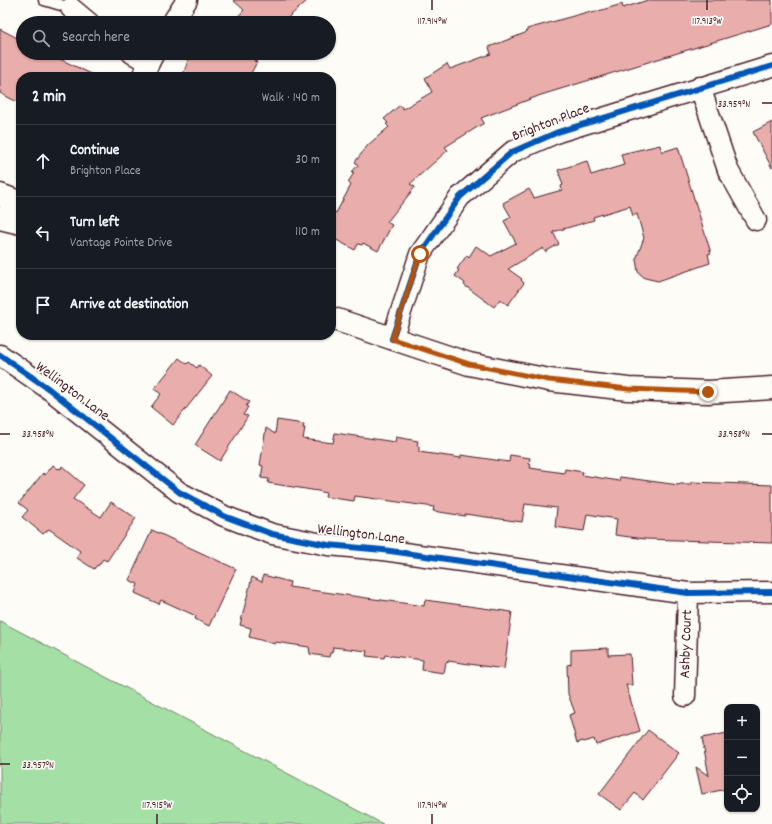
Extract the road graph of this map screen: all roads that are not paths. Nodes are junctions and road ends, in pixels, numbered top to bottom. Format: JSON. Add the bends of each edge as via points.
{"nodes":[{"id":1,"x":44,"y":0,"type":"edge"},
{"id":2,"x":187,"y":0,"type":"edge"},
{"id":3,"x":71,"y":8,"type":"joint"},
{"id":4,"x":81,"y":16,"type":"edge"},
{"id":5,"x":177,"y":16,"type":"edge"},
{"id":6,"x":772,"y":66,"type":"edge"},
{"id":7,"x":700,"y":87,"type":"junction"},
{"id":8,"x":0,"y":195,"type":"edge"},
{"id":9,"x":16,"y":201,"type":"edge"},
{"id":10,"x":0,"y":218,"type":"edge"},
{"id":11,"x":756,"y":220,"type":"dead end"},
{"id":12,"x":16,"y":222,"type":"edge"},
{"id":13,"x":336,"y":320,"type":"edge"},
{"id":14,"x":392,"y":339,"type":"junction"},
{"id":15,"x":0,"y":355,"type":"edge"},
{"id":16,"x":772,"y":388,"type":"edge"},
{"id":17,"x":772,"y":592,"type":"edge"},
{"id":18,"x":688,"y":593,"type":"junction"},
{"id":19,"x":685,"y":696,"type":"dead end"}],
"edges":[{"from":1,"to":3,"type":"lane"},
{"from":2,"to":5,"type":"street"},
{"from":3,"to":4,"type":"street"},
{"from":6,"to":7,"type":"street","name":"Brighton Place"},
{"from":7,"to":11,"type":"street","via":[[728,170]]},
{"from":7,"to":14,"type":"street","name":"Brighton Place","via":[[558,132],[512,152],[460,197],[420,254]]},
{"from":8,"to":9,"type":"street"},
{"from":10,"to":12,"type":"street"},
{"from":13,"to":14,"type":"street"},
{"from":14,"to":16,"type":"street","via":[[469,364],[549,380],[628,389],[708,392]]},
{"from":15,"to":18,"type":"street","name":"Wellington Lane","via":[[49,389],[179,492],[224,516],[272,534],[328,545],[383,550]]},
{"from":17,"to":18,"type":"street","name":"Wellington Lane"},
{"from":18,"to":19,"type":"street","name":"Ashby Court"}]}
